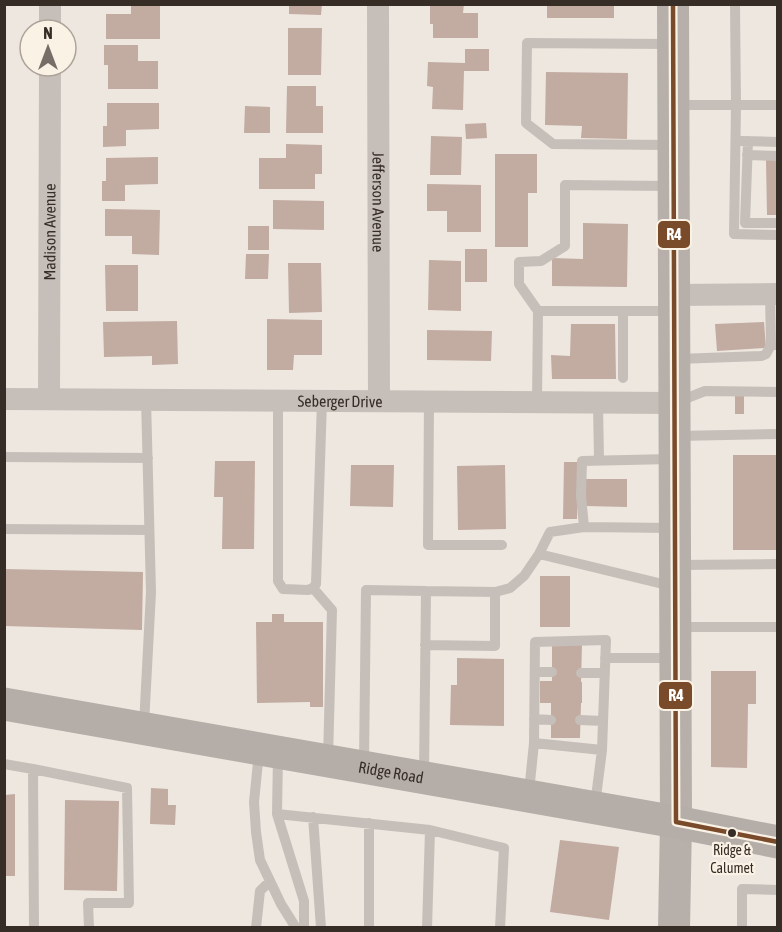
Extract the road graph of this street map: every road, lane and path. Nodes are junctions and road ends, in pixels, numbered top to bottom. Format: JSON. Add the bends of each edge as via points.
{"nodes":[{"id":1,"x":378,"y":4,"type":"edge"},
{"id":2,"x":673,"y":4,"type":"edge"},
{"id":3,"x":735,"y":4,"type":"edge"},
{"id":4,"x":673,"y":44,"type":"junction"},
{"id":5,"x":50,"y":78,"type":"edge"},
{"id":6,"x":673,"y":105,"type":"junction"},
{"id":7,"x":736,"y":105,"type":"junction"},
{"id":8,"x":777,"y":105,"type":"edge"},
{"id":9,"x":736,"y":141,"type":"junction"},
{"id":10,"x":748,"y":141,"type":"junction"},
{"id":11,"x":777,"y":142,"type":"edge"},
{"id":12,"x":673,"y":145,"type":"junction"},
{"id":13,"x":747,"y":155,"type":"junction"},
{"id":14,"x":777,"y":156,"type":"edge"},
{"id":15,"x":673,"y":186,"type":"junction"},
{"id":16,"x":777,"y":223,"type":"edge"},
{"id":17,"x":777,"y":235,"type":"edge"},
{"id":18,"x":774,"y":294,"type":"edge"},
{"id":19,"x":674,"y":303,"type":"junction"},
{"id":20,"x":538,"y":311,"type":"junction"},
{"id":21,"x":623,"y":311,"type":"junction"},
{"id":22,"x":774,"y":345,"type":"edge"},
{"id":23,"x":674,"y":359,"type":"junction"},
{"id":24,"x":623,"y":378,"type":"dead end"},
{"id":25,"x":777,"y":392,"type":"edge"},
{"id":26,"x":49,"y":398,"type":"junction"},
{"id":27,"x":4,"y":399,"type":"edge"},
{"id":28,"x":146,"y":399,"type":"junction"},
{"id":29,"x":278,"y":400,"type":"junction"},
{"id":30,"x":322,"y":401,"type":"junction"},
{"id":31,"x":379,"y":401,"type":"junction"},
{"id":32,"x":429,"y":401,"type":"junction"},
{"id":33,"x":537,"y":402,"type":"junction"},
{"id":34,"x":598,"y":403,"type":"junction"},
{"id":35,"x":674,"y":403,"type":"junction"},
{"id":36,"x":777,"y":434,"type":"edge"},
{"id":37,"x":674,"y":448,"type":"junction"},
{"id":38,"x":4,"y":457,"type":"edge"},
{"id":39,"x":148,"y":458,"type":"junction"},
{"id":40,"x":599,"y":460,"type":"junction"},
{"id":41,"x":584,"y":527,"type":"junction"},
{"id":42,"x":675,"y":528,"type":"junction"},
{"id":43,"x":4,"y":529,"type":"edge"},
{"id":44,"x":149,"y":530,"type":"junction"},
{"id":45,"x":502,"y":545,"type":"dead end"},
{"id":46,"x":539,"y":554,"type":"junction"},
{"id":47,"x":777,"y":564,"type":"edge"},
{"id":48,"x":675,"y":575,"type":"junction"},
{"id":49,"x":313,"y":588,"type":"junction"},
{"id":50,"x":426,"y":591,"type":"junction"},
{"id":51,"x":495,"y":592,"type":"junction"},
{"id":52,"x":675,"y":627,"type":"junction"},
{"id":53,"x":777,"y":627,"type":"edge"},
{"id":54,"x":425,"y":645,"type":"junction"},
{"id":55,"x":605,"y":658,"type":"junction"},
{"id":56,"x":675,"y":658,"type":"junction"},
{"id":57,"x":535,"y":672,"type":"junction"},
{"id":58,"x":552,"y":672,"type":"dead end"},
{"id":59,"x":581,"y":673,"type":"dead end"},
{"id":60,"x":604,"y":673,"type":"junction"},
{"id":61,"x":4,"y":704,"type":"edge"},
{"id":62,"x":534,"y":719,"type":"junction"},
{"id":63,"x":551,"y":720,"type":"dead end"},
{"id":64,"x":580,"y":720,"type":"dead end"},
{"id":65,"x":603,"y":721,"type":"junction"},
{"id":66,"x":143,"y":729,"type":"junction"},
{"id":67,"x":534,"y":743,"type":"junction"},
{"id":68,"x":602,"y":750,"type":"junction"},
{"id":69,"x":268,"y":751,"type":"junction"},
{"id":70,"x":328,"y":761,"type":"junction"},
{"id":71,"x":4,"y":764,"type":"edge"},
{"id":72,"x":364,"y":767,"type":"junction"},
{"id":73,"x":33,"y":769,"type":"junction"},
{"id":74,"x":424,"y":778,"type":"junction"},
{"id":75,"x":529,"y":796,"type":"junction"},
{"id":76,"x":595,"y":808,"type":"junction"},
{"id":77,"x":277,"y":814,"type":"junction"},
{"id":78,"x":313,"y":817,"type":"junction"},
{"id":79,"x":676,"y":822,"type":"junction"},
{"id":80,"x":369,"y":823,"type":"junction"},
{"id":81,"x":430,"y":830,"type":"junction"},
{"id":82,"x":777,"y":842,"type":"edge"},
{"id":83,"x":270,"y":881,"type":"junction"},
{"id":84,"x":777,"y":890,"type":"edge"},
{"id":85,"x":34,"y":927,"type":"edge"},
{"id":86,"x":89,"y":927,"type":"edge"},
{"id":87,"x":256,"y":927,"type":"edge"},
{"id":88,"x":296,"y":927,"type":"edge"},
{"id":89,"x":304,"y":927,"type":"edge"},
{"id":90,"x":321,"y":927,"type":"edge"},
{"id":91,"x":369,"y":927,"type":"edge"},
{"id":92,"x":427,"y":927,"type":"edge"},
{"id":93,"x":500,"y":927,"type":"edge"},
{"id":94,"x":674,"y":927,"type":"edge"},
{"id":95,"x":742,"y":927,"type":"edge"}],
"edges":[{"from":1,"to":31,"type":"street","name":"Jefferson Avenue"},
{"from":2,"to":4,"type":"main road"},
{"from":3,"to":7,"type":"lane"},
{"from":4,"to":6,"type":"main road"},
{"from":4,"to":12,"type":"lane","via":[[527,43],[525,123],[553,144]]},
{"from":5,"to":26,"type":"street","name":"Madison Avenue"},
{"from":6,"to":7,"type":"lane"},
{"from":6,"to":12,"type":"main road"},
{"from":7,"to":8,"type":"lane"},
{"from":7,"to":9,"type":"lane"},
{"from":9,"to":10,"type":"lane"},
{"from":9,"to":17,"type":"lane","via":[[734,234]]},
{"from":10,"to":11,"type":"lane"},
{"from":10,"to":13,"type":"lane"},
{"from":12,"to":15,"type":"main road"},
{"from":13,"to":14,"type":"lane"},
{"from":13,"to":16,"type":"lane","via":[[745,223]]},
{"from":15,"to":19,"type":"main road"},
{"from":15,"to":20,"type":"lane","via":[[565,185],[565,246],[541,261],[519,262],[519,284]]},
{"from":18,"to":19,"type":"street"},
{"from":18,"to":22,"type":"lane"},
{"from":19,"to":21,"type":"lane"},
{"from":19,"to":23,"type":"main road"},
{"from":20,"to":21,"type":"lane"},
{"from":20,"to":33,"type":"lane"},
{"from":21,"to":24,"type":"lane"},
{"from":22,"to":23,"type":"lane","via":[[761,356]]},
{"from":23,"to":35,"type":"main road"},
{"from":25,"to":35,"type":"lane","via":[[705,391]]},
{"from":26,"to":27,"type":"street","name":"Seberger Drive"},
{"from":26,"to":28,"type":"street","name":"Seberger Drive"},
{"from":28,"to":29,"type":"street","name":"Seberger Drive"},
{"from":28,"to":39,"type":"lane"},
{"from":29,"to":30,"type":"street","name":"Seberger Drive"},
{"from":29,"to":49,"type":"lane","via":[[278,581],[283,589]]},
{"from":30,"to":31,"type":"street","name":"Seberger Drive"},
{"from":30,"to":49,"type":"lane"},
{"from":31,"to":32,"type":"street","name":"Seberger Drive"},
{"from":32,"to":33,"type":"street","name":"Seberger Drive"},
{"from":32,"to":45,"type":"lane","via":[[428,545]]},
{"from":33,"to":34,"type":"street","name":"Seberger Drive"},
{"from":34,"to":35,"type":"street","name":"Seberger Drive"},
{"from":34,"to":40,"type":"lane"},
{"from":35,"to":37,"type":"main road"},
{"from":36,"to":37,"type":"lane"},
{"from":37,"to":40,"type":"lane"},
{"from":37,"to":42,"type":"main road"},
{"from":38,"to":39,"type":"lane"},
{"from":39,"to":44,"type":"lane"},
{"from":40,"to":41,"type":"lane","via":[[582,461]]},
{"from":41,"to":42,"type":"lane"},
{"from":41,"to":46,"type":"lane","via":[[550,532]]},
{"from":42,"to":48,"type":"main road"},
{"from":43,"to":44,"type":"lane"},
{"from":44,"to":66,"type":"lane","via":[[151,592]]},
{"from":46,"to":48,"type":"lane"},
{"from":46,"to":51,"type":"lane","via":[[524,576],[510,588]]},
{"from":47,"to":48,"type":"lane"},
{"from":48,"to":52,"type":"main road"},
{"from":49,"to":70,"type":"lane","via":[[332,610]]},
{"from":50,"to":51,"type":"lane"},
{"from":50,"to":54,"type":"lane"},
{"from":50,"to":72,"type":"lane","via":[[366,590]]},
{"from":51,"to":54,"type":"lane","via":[[495,646]]},
{"from":52,"to":53,"type":"lane"},
{"from":52,"to":56,"type":"main road"},
{"from":54,"to":74,"type":"lane"},
{"from":55,"to":56,"type":"lane"},
{"from":55,"to":57,"type":"lane","via":[[606,640],[535,642]]},
{"from":55,"to":60,"type":"lane"},
{"from":56,"to":79,"type":"main road"},
{"from":57,"to":58,"type":"lane"},
{"from":57,"to":62,"type":"lane"},
{"from":59,"to":60,"type":"lane"},
{"from":60,"to":65,"type":"lane"},
{"from":61,"to":66,"type":"main road","name":"Ridge Road"},
{"from":62,"to":63,"type":"lane"},
{"from":62,"to":67,"type":"lane"},
{"from":64,"to":65,"type":"lane"},
{"from":65,"to":68,"type":"lane"},
{"from":66,"to":69,"type":"main road","name":"Ridge Road"},
{"from":67,"to":68,"type":"lane"},
{"from":67,"to":75,"type":"lane"},
{"from":68,"to":76,"type":"lane"},
{"from":69,"to":70,"type":"main road","name":"Ridge Road"},
{"from":69,"to":77,"type":"lane"},
{"from":69,"to":83,"type":"lane","via":[[254,802],[260,860]]},
{"from":70,"to":72,"type":"main road","name":"Ridge Road"},
{"from":71,"to":73,"type":"lane"},
{"from":72,"to":74,"type":"main road","name":"Ridge Road"},
{"from":73,"to":85,"type":"lane"},
{"from":73,"to":86,"type":"lane","via":[[128,788],[129,903],[88,903]]},
{"from":74,"to":75,"type":"main road","name":"Ridge Road"},
{"from":75,"to":76,"type":"main road","name":"Ridge Road"},
{"from":76,"to":79,"type":"main road","name":"Ridge Road"},
{"from":77,"to":78,"type":"lane"},
{"from":77,"to":89,"type":"lane","via":[[304,901]]},
{"from":78,"to":80,"type":"lane"},
{"from":78,"to":90,"type":"lane"},
{"from":79,"to":82,"type":"main road","name":"Ridge Road"},
{"from":79,"to":94,"type":"main road"},
{"from":80,"to":81,"type":"lane"},
{"from":80,"to":91,"type":"lane"},
{"from":81,"to":92,"type":"lane"},
{"from":81,"to":93,"type":"lane","via":[[504,848]]},
{"from":83,"to":87,"type":"lane","via":[[260,891]]},
{"from":83,"to":88,"type":"lane"},
{"from":84,"to":95,"type":"lane","via":[[742,889]]}]}
